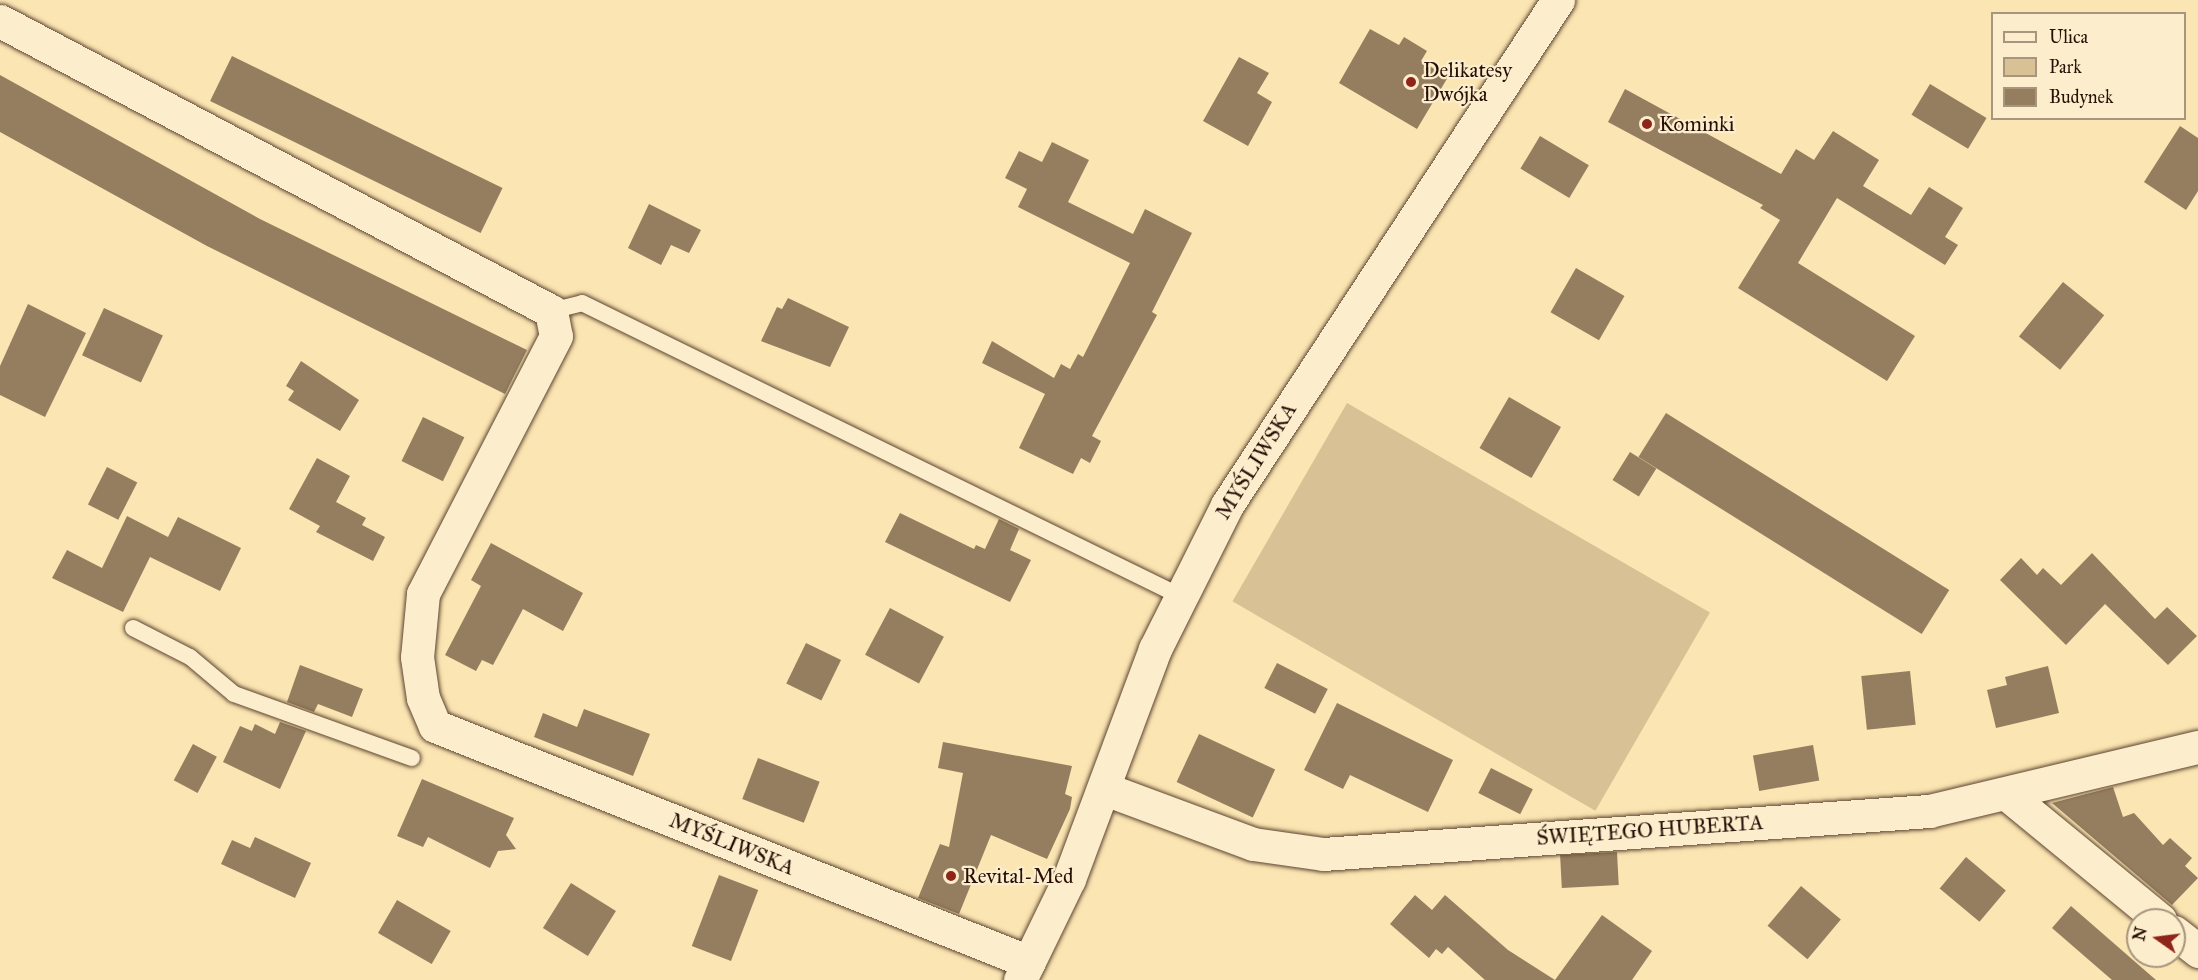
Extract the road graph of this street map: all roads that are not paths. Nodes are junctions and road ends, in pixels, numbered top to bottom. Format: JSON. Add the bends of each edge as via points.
{"nodes":[{"id":1,"x":1558,"y":0,"type":"edge"},
{"id":2,"x":0,"y":21,"type":"edge"},
{"id":3,"x":551,"y":311,"type":"junction"},
{"id":4,"x":1180,"y":596,"type":"junction"},
{"id":5,"x":133,"y":628,"type":"dead end"},
{"id":6,"x":2198,"y":747,"type":"edge"},
{"id":7,"x":412,"y":758,"type":"dead end"},
{"id":8,"x":1105,"y":789,"type":"junction"},
{"id":9,"x":2008,"y":795,"type":"junction"},
{"id":10,"x":2145,"y":908,"type":"edge"},
{"id":11,"x":2186,"y":942,"type":"edge"},
{"id":12,"x":2198,"y":951,"type":"edge"},
{"id":13,"x":1024,"y":971,"type":"edge"}],
"edges":[{"from":1,"to":4,"type":"street","name":"MYŚLIWSKA","via":[[1273,432],[1227,505]]},
{"from":2,"to":3,"type":"street"},
{"from":3,"to":4,"type":"lane","via":[[582,303]]},
{"from":3,"to":13,"type":"street","name":"MYŚLIWSKA","via":[[556,336],[423,594],[417,657],[423,698],[435,726]]},
{"from":4,"to":8,"type":"street","name":"MYŚLIWSKA","via":[[1155,649]]},
{"from":5,"to":7,"type":"lane","via":[[190,657],[234,694]]},
{"from":6,"to":9,"type":"street","name":"ŚWIĘTEGO HUBERTA"},
{"from":8,"to":9,"type":"street","name":"ŚWIĘTEGO HUBERTA","via":[[1253,844],[1323,854],[1929,811]]},
{"from":8,"to":13,"type":"street","name":"MYŚLIWSKA"},
{"from":9,"to":10,"type":"street"},
{"from":11,"to":12,"type":"street"}]}
